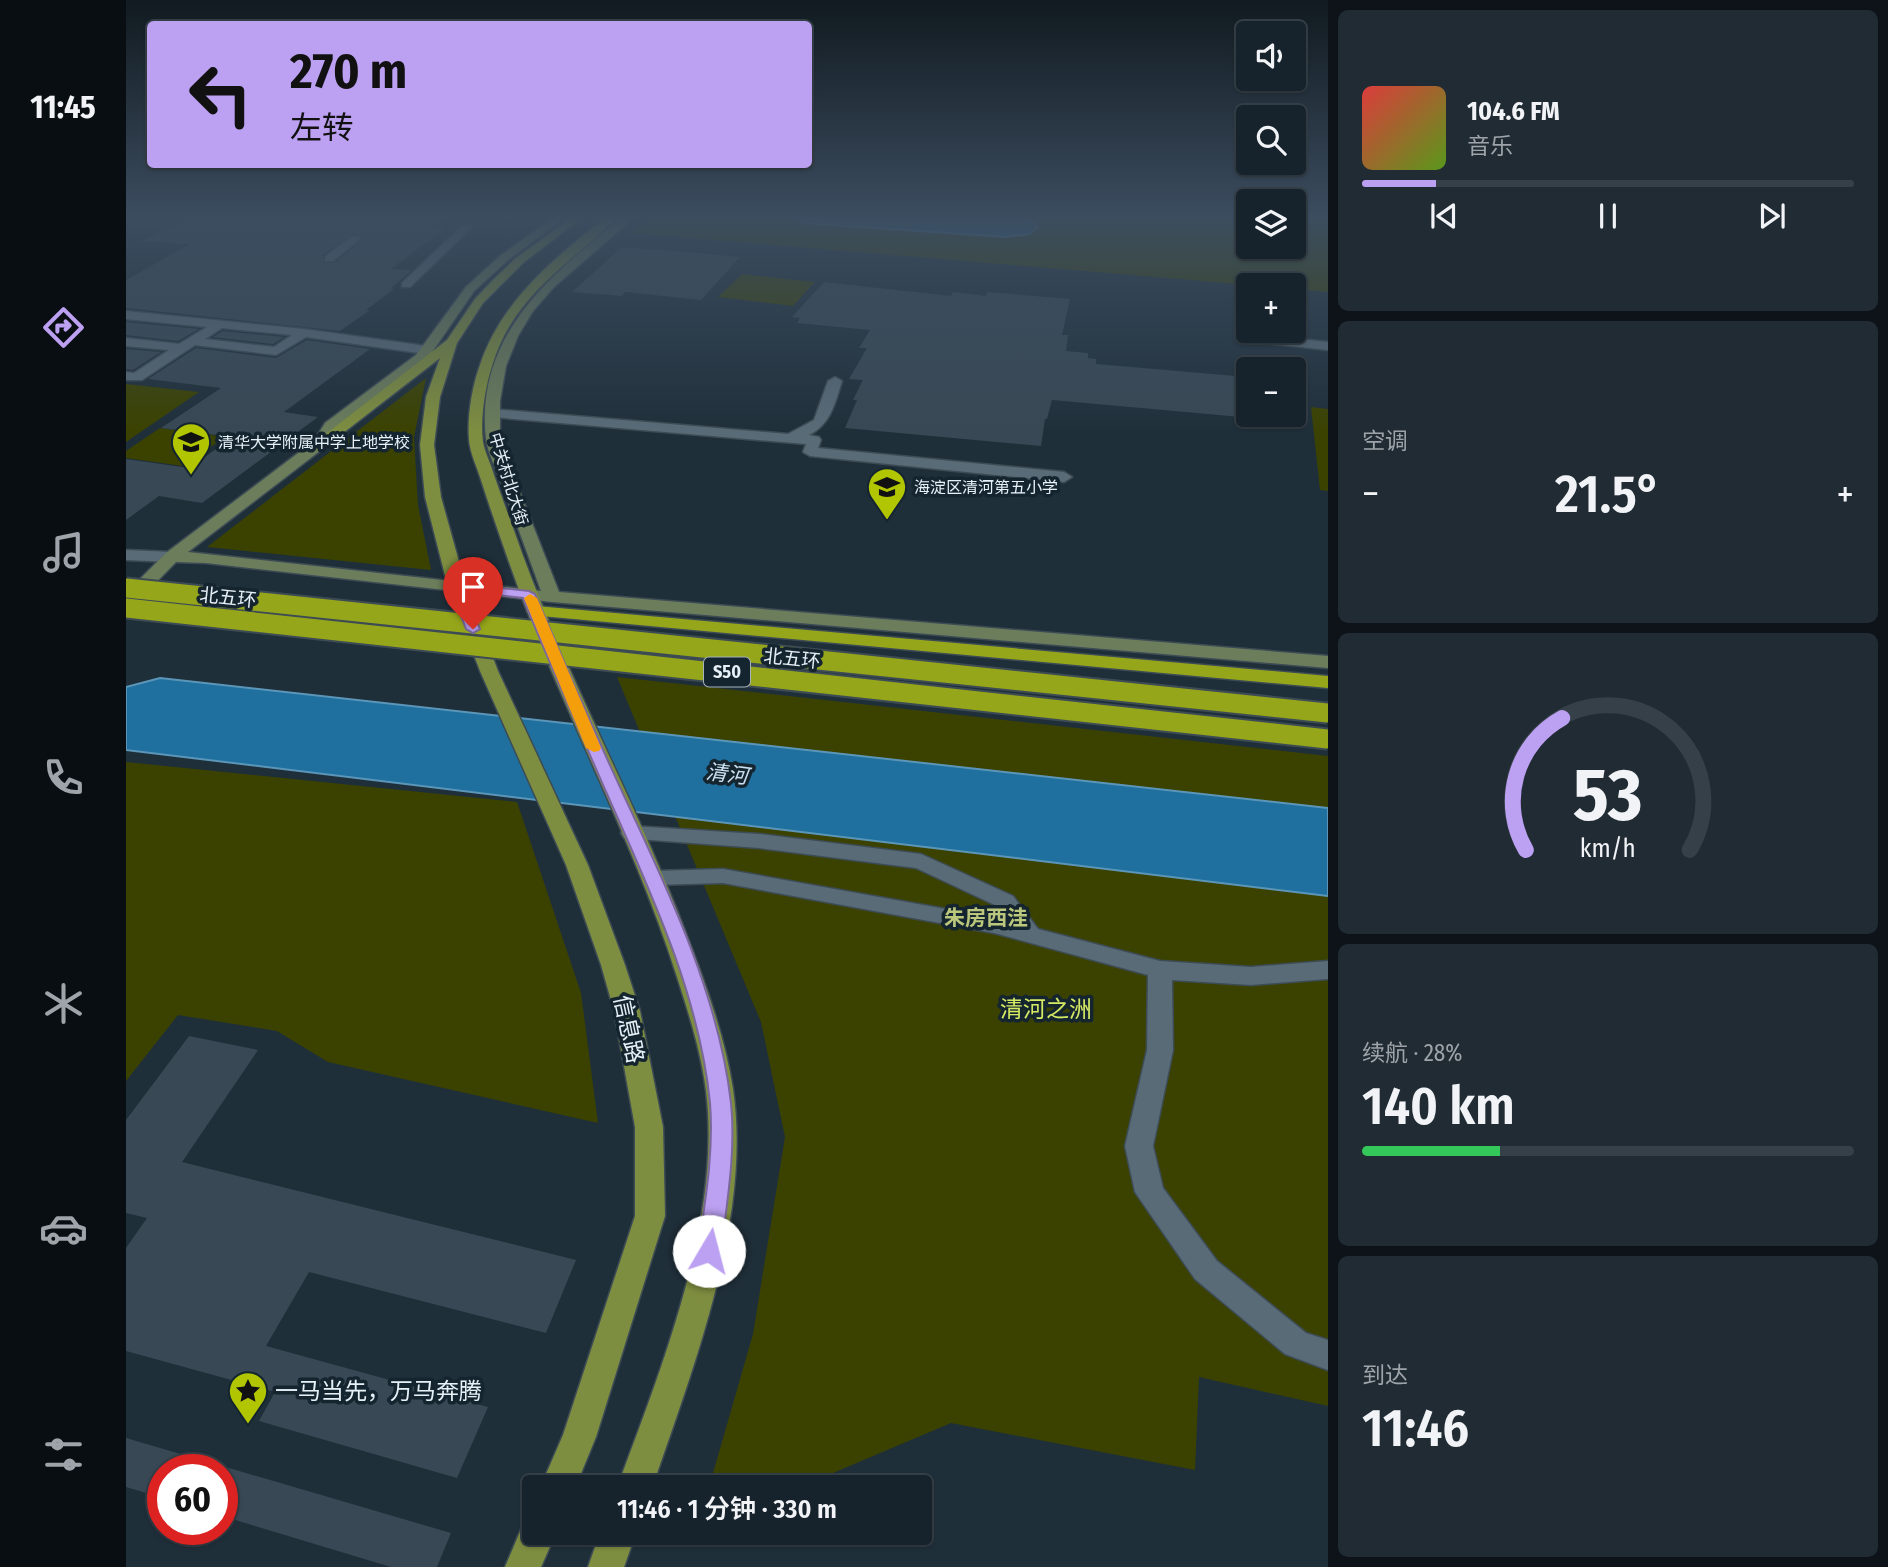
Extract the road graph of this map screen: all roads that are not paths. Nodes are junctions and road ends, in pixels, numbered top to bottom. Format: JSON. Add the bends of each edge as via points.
{"nodes":[{"id":1,"x":471,"y":288,"type":"edge"},
{"id":2,"x":491,"y":288,"type":"edge"},
{"id":3,"x":532,"y":288,"type":"edge"},
{"id":4,"x":547,"y":288,"type":"edge"},
{"id":5,"x":126,"y":315,"type":"edge"},
{"id":6,"x":219,"y":325,"type":"junction"},
{"id":7,"x":304,"y":333,"type":"junction"},
{"id":8,"x":126,"y":342,"type":"edge"},
{"id":9,"x":451,"y":343,"type":"junction"},
{"id":10,"x":1299,"y":343,"type":"edge"},
{"id":11,"x":187,"y":345,"type":"junction"},
{"id":12,"x":1328,"y":346,"type":"edge"},
{"id":13,"x":426,"y":350,"type":"junction"},
{"id":14,"x":126,"y":376,"type":"edge"},
{"id":15,"x":835,"y":381,"type":"dead end"},
{"id":16,"x":492,"y":413,"type":"junction"},
{"id":17,"x":788,"y":438,"type":"junction"},
{"id":18,"x":320,"y":444,"type":"junction"},
{"id":19,"x":1064,"y":477,"type":"dead end"},
{"id":20,"x":126,"y":555,"type":"edge"},
{"id":21,"x":172,"y":557,"type":"junction"},
{"id":22,"x":126,"y":587,"type":"edge"},
{"id":23,"x":457,"y":587,"type":"junction"},
{"id":24,"x":552,"y":597,"type":"junction"},
{"id":25,"x":532,"y":603,"type":"junction"},
{"id":26,"x":126,"y":606,"type":"edge"},
{"id":27,"x":1328,"y":662,"type":"edge"},
{"id":28,"x":1328,"y":682,"type":"edge"},
{"id":29,"x":1328,"y":713,"type":"edge"},
{"id":30,"x":1328,"y":739,"type":"edge"},
{"id":31,"x":635,"y":839,"type":"junction"},
{"id":32,"x":653,"y":878,"type":"junction"},
{"id":33,"x":1030,"y":935,"type":"junction"},
{"id":34,"x":1160,"y":970,"type":"junction"},
{"id":35,"x":1328,"y":970,"type":"edge"},
{"id":36,"x":1328,"y":1355,"type":"edge"},
{"id":37,"x":563,"y":1475,"type":"edge"},
{"id":38,"x":639,"y":1475,"type":"edge"},
{"id":39,"x":533,"y":1545,"type":"edge"},
{"id":40,"x":614,"y":1545,"type":"edge"},
{"id":41,"x":523,"y":1567,"type":"edge"},
{"id":42,"x":606,"y":1567,"type":"edge"}],
"edges":[{"from":1,"to":13,"type":"street"},
{"from":2,"to":9,"type":"main road"},
{"from":3,"to":25,"type":"main road","name":"中关村北大街","via":[[489,348],[478,394],[476,442]]},
{"from":4,"to":16,"type":"street","via":[[529,306],[504,346]]},
{"from":5,"to":6,"type":"street"},
{"from":6,"to":7,"type":"street"},
{"from":6,"to":11,"type":"street"},
{"from":7,"to":11,"type":"street","via":[[276,351]]},
{"from":7,"to":13,"type":"street"},
{"from":8,"to":11,"type":"street"},
{"from":9,"to":18,"type":"main road"},
{"from":9,"to":23,"type":"main road","via":[[433,397],[427,445],[433,497]]},
{"from":10,"to":12,"type":"street"},
{"from":11,"to":14,"type":"street","via":[[137,377]]},
{"from":13,"to":18,"type":"street","via":[[330,426]]},
{"from":15,"to":17,"type":"street","via":[[823,419],[812,431]]},
{"from":16,"to":17,"type":"street"},
{"from":16,"to":24,"type":"street","via":[[493,441]]},
{"from":17,"to":19,"type":"street","via":[[814,440],[810,452]]},
{"from":18,"to":21,"type":"street"},
{"from":20,"to":21,"type":"street"},
{"from":21,"to":23,"type":"street"},
{"from":21,"to":26,"type":"street"},
{"from":22,"to":29,"type":"highway","name":"北五环","number":"S50","bridge":true},
{"from":23,"to":25,"type":"street"},
{"from":23,"to":37,"type":"main road","name":"信息路","via":[[609,952],[627,1011],[649,1127],[650,1216]]},
{"from":24,"to":25,"type":"street"},
{"from":24,"to":27,"type":"street"},
{"from":25,"to":28,"type":"highway"},
{"from":25,"to":31,"type":"main road"},
{"from":26,"to":30,"type":"highway","name":"北五环","number":"S50","bridge":true},
{"from":31,"to":32,"type":"main road"},
{"from":31,"to":33,"type":"street","via":[[759,841],[921,861],[1004,901]]},
{"from":32,"to":33,"type":"street","via":[[723,876]]},
{"from":32,"to":38,"type":"main road","via":[[711,1046],[720,1105],[720,1170],[709,1251],[687,1339]]},
{"from":33,"to":34,"type":"street"},
{"from":34,"to":35,"type":"street","via":[[1251,976]]},
{"from":34,"to":36,"type":"street","via":[[1160,1050],[1139,1146],[1149,1192],[1211,1275],[1296,1344]]},
{"from":39,"to":41,"type":"main road"},
{"from":40,"to":42,"type":"main road"}]}
